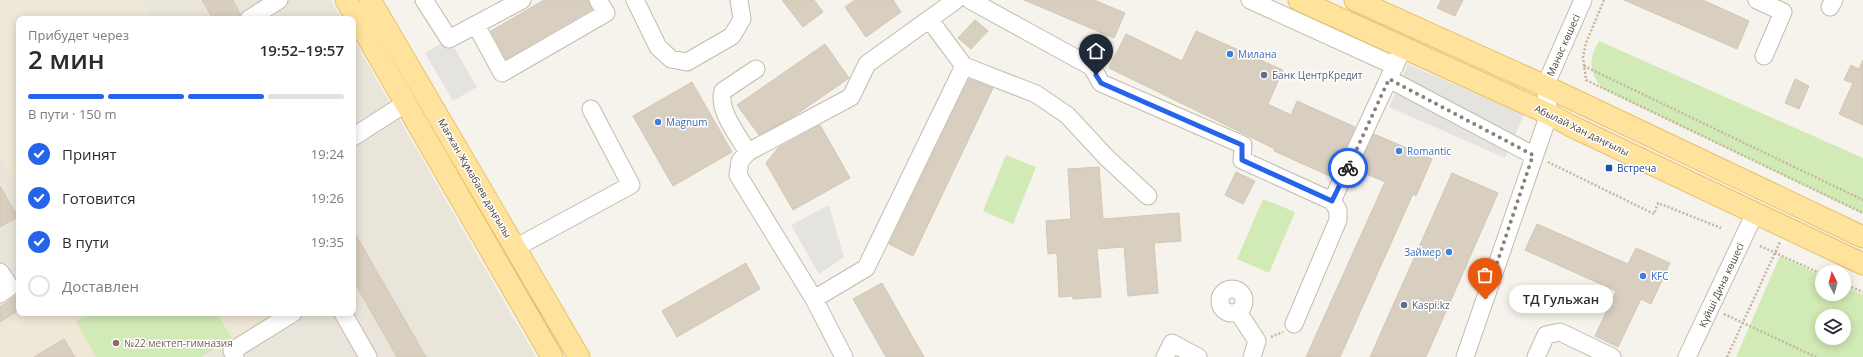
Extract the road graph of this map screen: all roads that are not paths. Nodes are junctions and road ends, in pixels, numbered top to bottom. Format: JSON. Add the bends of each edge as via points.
{"nodes":[{"id":1,"x":346,"y":0,"type":"edge"},
{"id":2,"x":370,"y":0,"type":"edge"},
{"id":3,"x":424,"y":0,"type":"edge"},
{"id":4,"x":522,"y":0,"type":"edge"},
{"id":5,"x":598,"y":0,"type":"edge"},
{"id":6,"x":634,"y":0,"type":"edge"},
{"id":7,"x":739,"y":0,"type":"edge"},
{"id":8,"x":956,"y":0,"type":"edge"},
{"id":9,"x":970,"y":0,"type":"edge"},
{"id":10,"x":1250,"y":0,"type":"edge"},
{"id":11,"x":1299,"y":0,"type":"edge"},
{"id":12,"x":1355,"y":0,"type":"edge"},
{"id":13,"x":1583,"y":0,"type":"edge"},
{"id":14,"x":1758,"y":0,"type":"edge"},
{"id":15,"x":269,"y":3,"type":"edge"},
{"id":16,"x":253,"y":16,"type":"edge"},
{"id":17,"x":355,"y":16,"type":"edge"},
{"id":18,"x":356,"y":17,"type":"edge"},
{"id":19,"x":929,"y":19,"type":"junction"},
{"id":20,"x":476,"y":25,"type":"junction"},
{"id":21,"x":1764,"y":56,"type":"dead end"},
{"id":22,"x":1396,"y":64,"type":"junction"},
{"id":23,"x":964,"y":66,"type":"junction"},
{"id":24,"x":756,"y":69,"type":"dead end"},
{"id":25,"x":1545,"y":86,"type":"junction"},
{"id":26,"x":406,"y":102,"type":"junction"},
{"id":27,"x":591,"y":109,"type":"dead end"},
{"id":28,"x":1549,"y":114,"type":"junction"},
{"id":29,"x":356,"y":135,"type":"edge"},
{"id":30,"x":748,"y":152,"type":"junction"},
{"id":31,"x":1533,"y":155,"type":"junction"},
{"id":32,"x":1148,"y":196,"type":"dead end"},
{"id":33,"x":1332,"y":201,"type":"junction"},
{"id":34,"x":1755,"y":213,"type":"junction"},
{"id":35,"x":1863,"y":237,"type":"edge"},
{"id":36,"x":515,"y":248,"type":"junction"},
{"id":37,"x":1863,"y":264,"type":"edge"},
{"id":38,"x":0,"y":272,"type":"edge"},
{"id":39,"x":10,"y":288,"type":"edge"},
{"id":40,"x":814,"y":298,"type":"junction"},
{"id":41,"x":1238,"y":312,"type":"dead end"},
{"id":42,"x":288,"y":316,"type":"edge"},
{"id":43,"x":345,"y":316,"type":"edge"},
{"id":44,"x":1294,"y":324,"type":"road end"},
{"id":45,"x":1255,"y":349,"type":"edge"},
{"id":46,"x":235,"y":357,"type":"edge"},
{"id":47,"x":368,"y":357,"type":"edge"},
{"id":48,"x":552,"y":357,"type":"edge"},
{"id":49,"x":579,"y":357,"type":"edge"},
{"id":50,"x":844,"y":357,"type":"edge"},
{"id":51,"x":1165,"y":357,"type":"edge"},
{"id":52,"x":1198,"y":357,"type":"edge"},
{"id":53,"x":1465,"y":357,"type":"edge"},
{"id":54,"x":1536,"y":357,"type":"edge"},
{"id":55,"x":1612,"y":357,"type":"edge"},
{"id":56,"x":1687,"y":357,"type":"edge"}],
"edges":[{"from":1,"to":17,"type":"main road"},
{"from":2,"to":36,"type":"main road","name":"Мағжан Жұмабаев даңғылы"},
{"from":3,"to":20,"type":"street","via":[[449,39]]},
{"from":4,"to":20,"type":"street"},
{"from":5,"to":20,"type":"street","via":[[606,13],[502,72]]},
{"from":6,"to":7,"type":"street","via":[[658,47],[671,59],[687,62],[732,36],[742,19]]},
{"from":8,"to":19,"type":"street"},
{"from":9,"to":33,"type":"street","via":[[1092,67],[1101,83],[1242,145],[1242,160]]},
{"from":10,"to":22,"type":"street"},
{"from":11,"to":22,"type":"main road","name":"Абылай Хан даңғылы"},
{"from":12,"to":25,"type":"main road"},
{"from":13,"to":25,"type":"street","name":"Манас көшесі"},
{"from":14,"to":21,"type":"street","via":[[1783,12]]},
{"from":15,"to":16,"type":"street"},
{"from":18,"to":26,"type":"main road"},
{"from":19,"to":23,"type":"street"},
{"from":19,"to":30,"type":"street","via":[[867,64],[851,97]]},
{"from":22,"to":28,"type":"main road","name":"Абылай Хан даңғылы"},
{"from":22,"to":31,"type":"street"},
{"from":22,"to":33,"type":"street"},
{"from":23,"to":32,"type":"street","via":[[1036,94],[1067,115],[1107,158]]},
{"from":23,"to":40,"type":"street","via":[[866,268]]},
{"from":24,"to":30,"type":"street","via":[[723,91],[721,97],[722,108]]},
{"from":25,"to":28,"type":"street","name":"Манас көшесі"},
{"from":25,"to":35,"type":"main road"},
{"from":26,"to":29,"type":"street"},
{"from":26,"to":48,"type":"main road"},
{"from":27,"to":36,"type":"street","via":[[631,185]]},
{"from":28,"to":31,"type":"street"},
{"from":28,"to":34,"type":"main road","name":"Абылай Хан даңғылы"},
{"from":30,"to":40,"type":"street","via":[[740,161],[738,175]]},
{"from":31,"to":53,"type":"street"},
{"from":33,"to":44,"type":"street","via":[[1338,210],[1338,220]]},
{"from":34,"to":37,"type":"main road","name":"Абылай Хан даңғылы"},
{"from":34,"to":56,"type":"street","name":"Күйші Дина көшесі"},
{"from":36,"to":49,"type":"main road","name":"Мағжан Жұмабаев даңғылы"},
{"from":38,"to":39,"type":"street"},
{"from":40,"to":50,"type":"street"},
{"from":41,"to":45,"type":"street"},
{"from":42,"to":46,"type":"street","via":[[232,351]]},
{"from":43,"to":47,"type":"street"},
{"from":51,"to":52,"type":"street","via":[[1172,343]]},
{"from":54,"to":55,"type":"street","via":[[1546,335],[1560,332]]}]}
